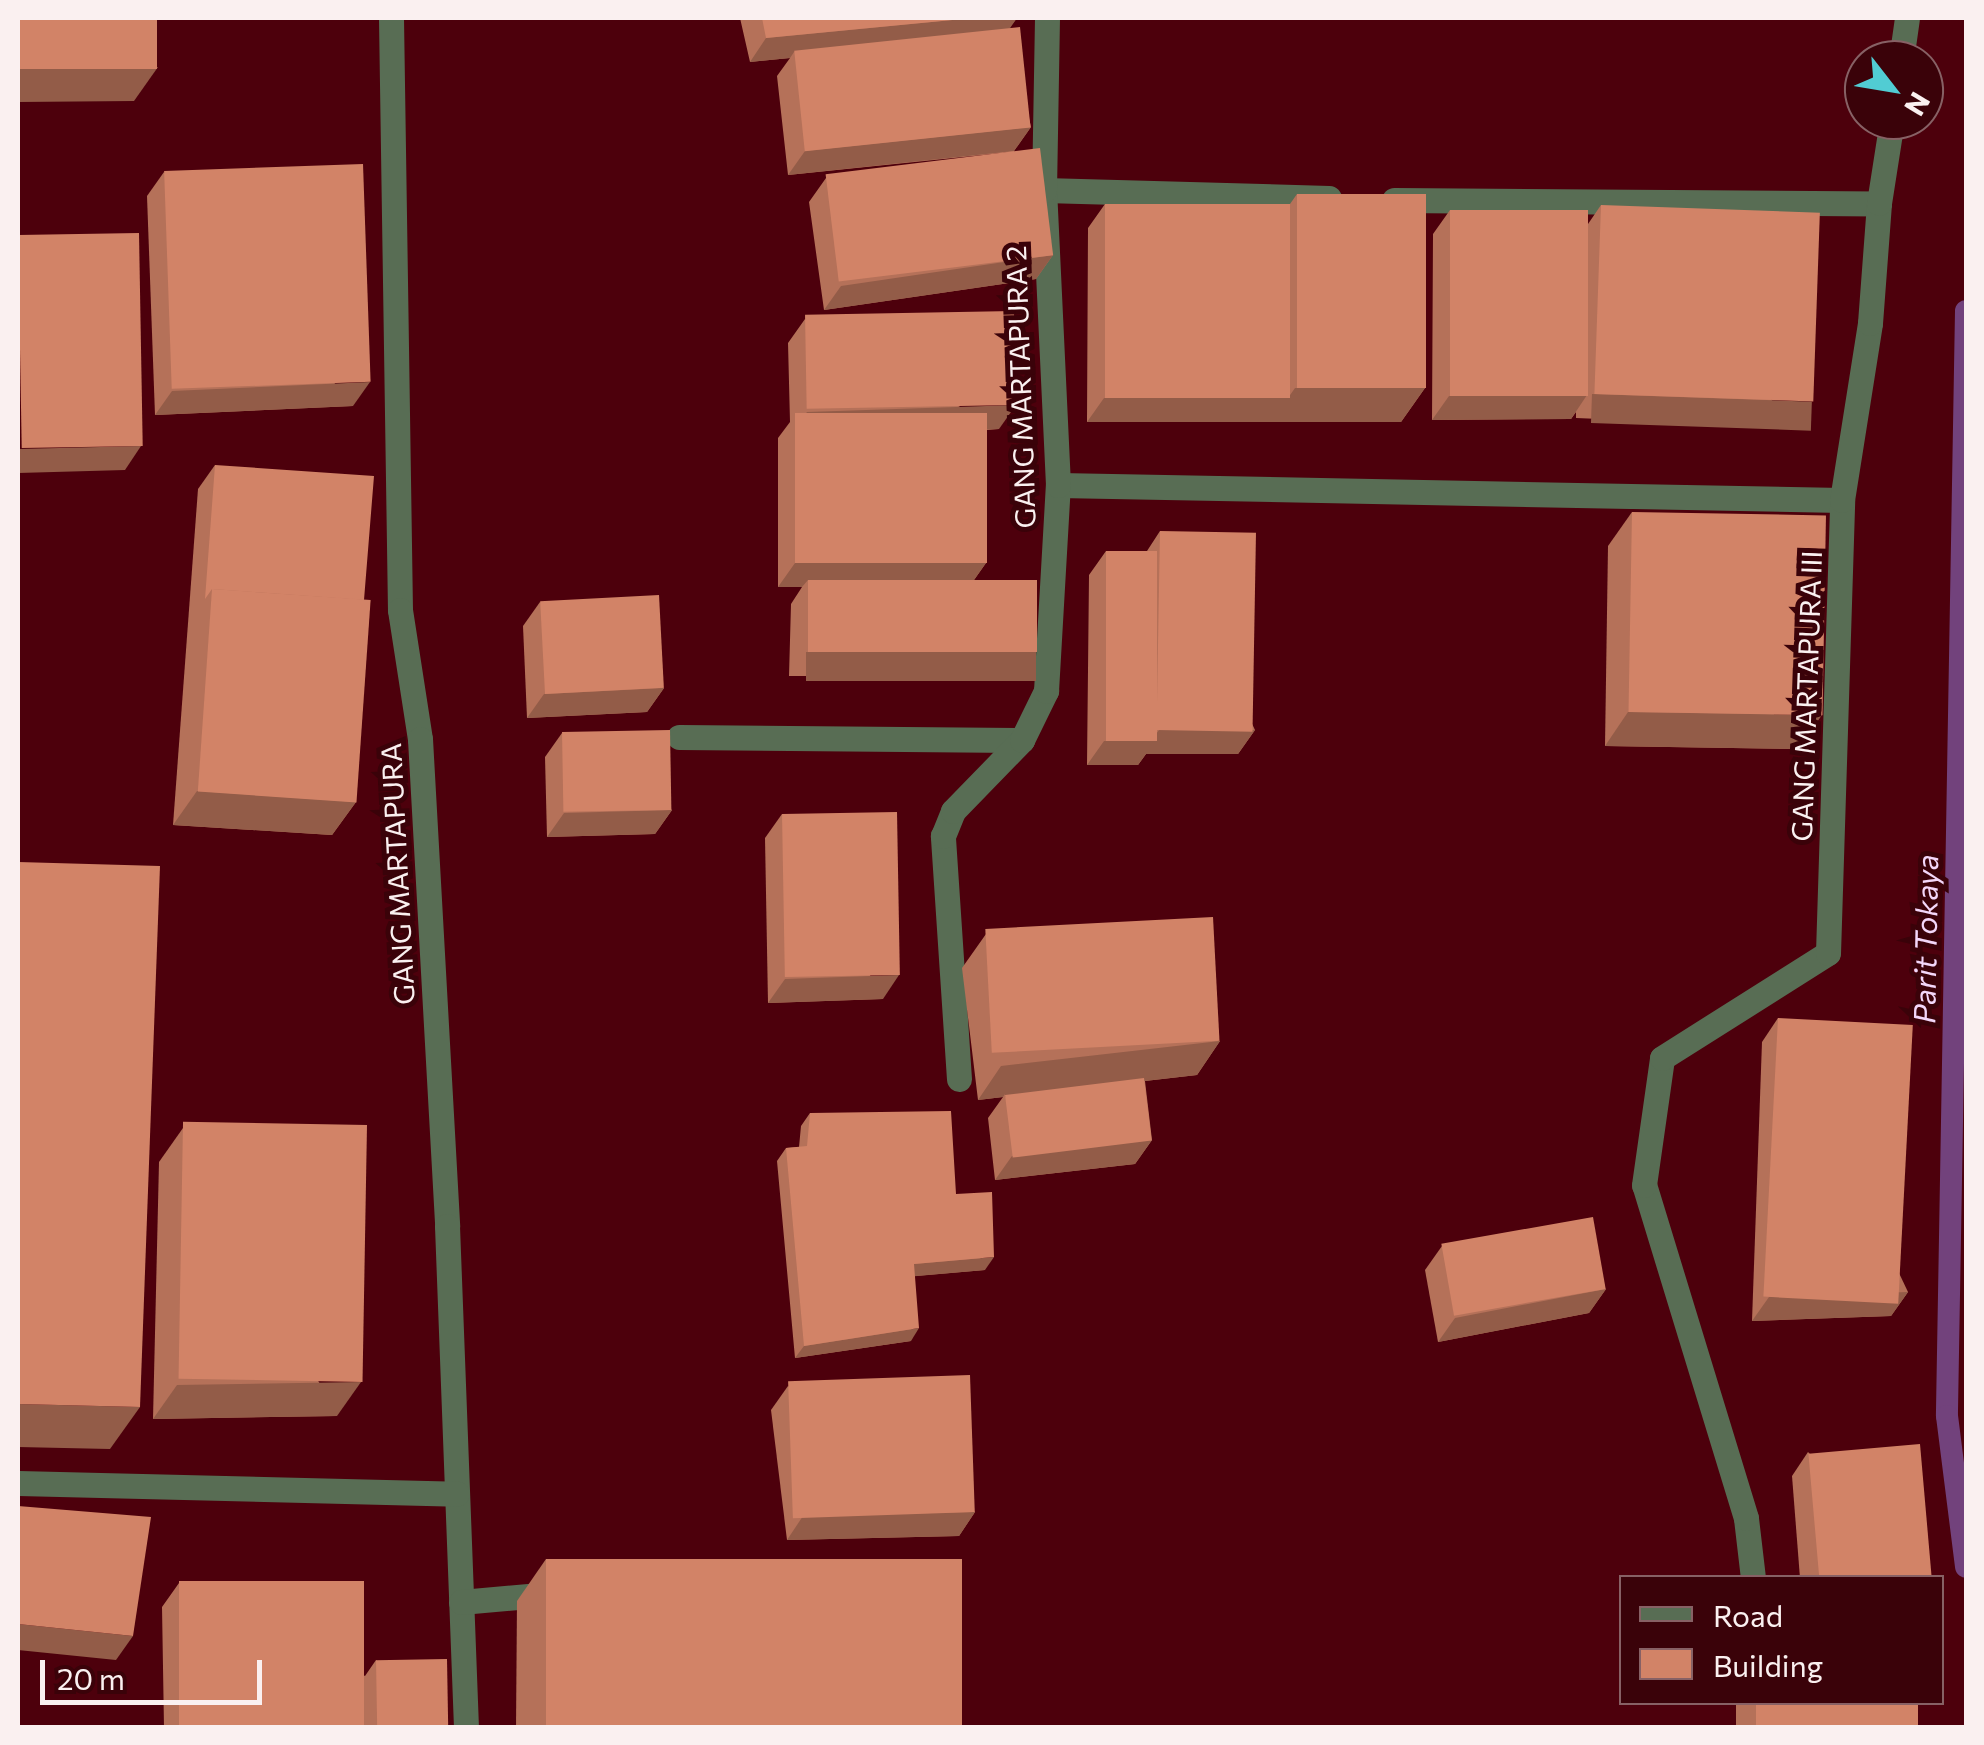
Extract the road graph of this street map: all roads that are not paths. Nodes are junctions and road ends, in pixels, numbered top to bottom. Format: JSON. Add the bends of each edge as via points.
{"nodes":[{"id":1,"x":392,"y":18,"type":"edge"},
{"id":2,"x":1047,"y":18,"type":"edge"},
{"id":3,"x":1889,"y":140,"type":"edge"},
{"id":4,"x":1044,"y":190,"type":"junction"},
{"id":5,"x":1879,"y":204,"type":"junction"},
{"id":6,"x":1058,"y":485,"type":"junction"},
{"id":7,"x":1842,"y":500,"type":"junction"},
{"id":8,"x":679,"y":737,"type":"dead end"},
{"id":9,"x":1022,"y":740,"type":"junction"},
{"id":10,"x":959,"y":1078,"type":"dead end"},
{"id":11,"x":18,"y":1483,"type":"edge"},
{"id":12,"x":457,"y":1494,"type":"junction"},
{"id":13,"x":1753,"y":1575,"type":"edge"},
{"id":14,"x":578,"y":1591,"type":"edge"},
{"id":15,"x":462,"y":1602,"type":"junction"},
{"id":16,"x":466,"y":1728,"type":"edge"}],
"edges":[{"from":1,"to":12,"type":"street","name":"GANG MARTAPURA","via":[[400,610],[420,739]]},
{"from":2,"to":4,"type":"street","name":"GANG MARTAPURA 2"},
{"from":3,"to":5,"type":"street","name":"GANG MARTAPURA III"},
{"from":4,"to":5,"type":"street","via":[[1440,202]]},
{"from":4,"to":6,"type":"street","name":"GANG MARTAPURA 2"},
{"from":5,"to":7,"type":"street","name":"GANG MARTAPURA III","via":[[1870,323]]},
{"from":6,"to":7,"type":"street"},
{"from":6,"to":9,"type":"street","name":"GANG MARTAPURA 2","via":[[1046,691]]},
{"from":7,"to":13,"type":"street","name":"GANG MARTAPURA III","via":[[1828,954],[1662,1058],[1644,1185],[1746,1518]]},
{"from":8,"to":9,"type":"street"},
{"from":9,"to":10,"type":"street","name":"GANG MARTAPURA 2","via":[[952,811],[943,836]]},
{"from":11,"to":12,"type":"street"},
{"from":12,"to":15,"type":"street","name":"GANG MARTAPURA"},
{"from":14,"to":15,"type":"street"},
{"from":15,"to":16,"type":"street","name":"GANG MARTAPURA"}]}
